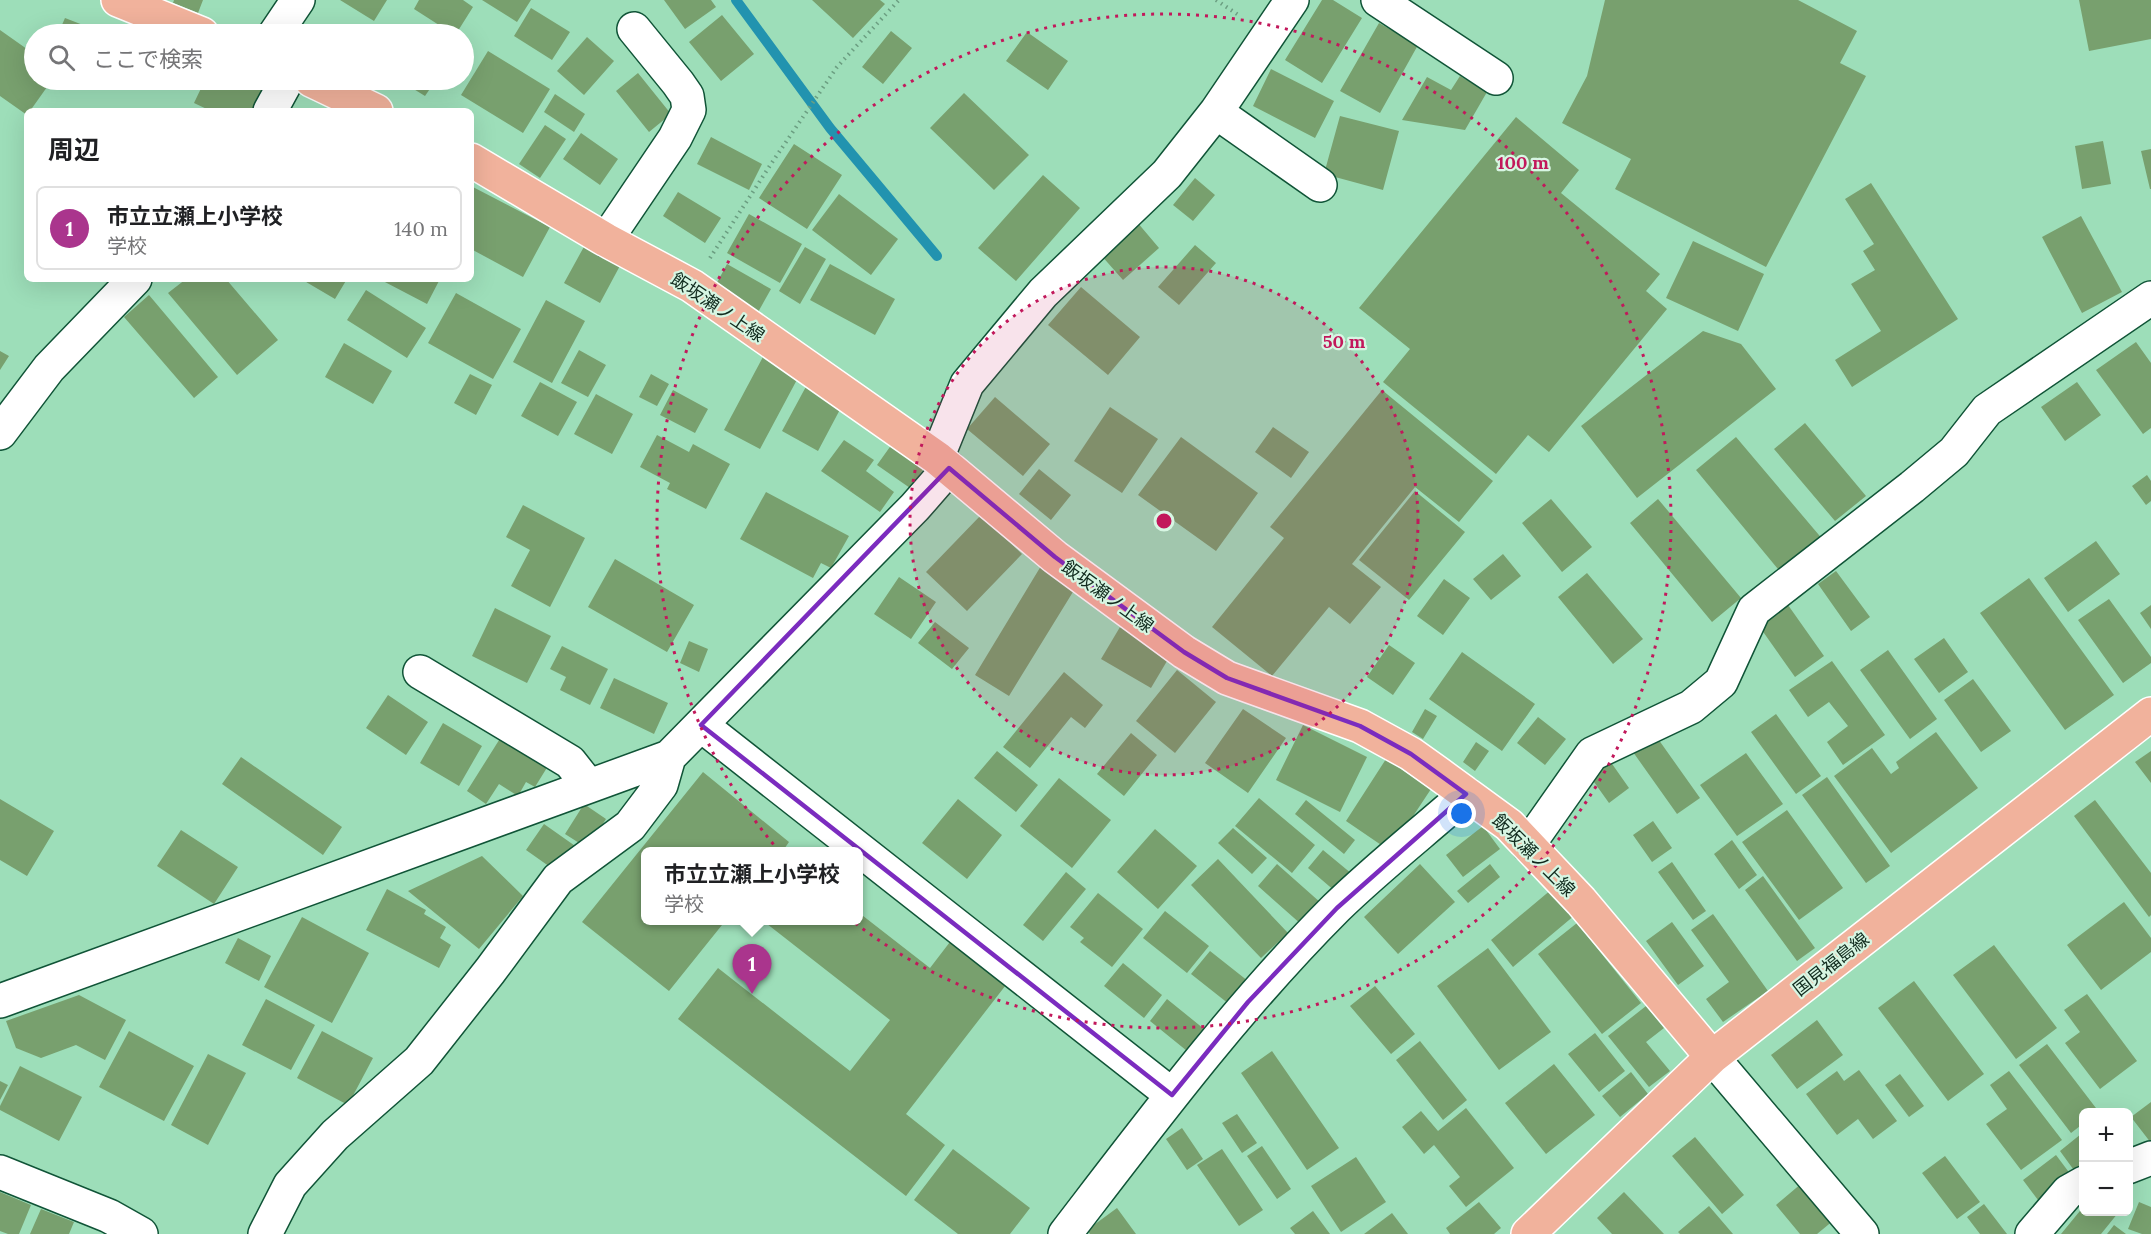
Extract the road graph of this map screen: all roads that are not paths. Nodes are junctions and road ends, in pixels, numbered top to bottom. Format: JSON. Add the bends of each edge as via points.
{"nodes":[{"id":1,"x":118,"y":0,"type":"edge"},
{"id":2,"x":298,"y":0,"type":"edge"},
{"id":3,"x":1292,"y":0,"type":"edge"},
{"id":4,"x":1378,"y":0,"type":"edge"},
{"id":5,"x":177,"y":24,"type":"edge"},
{"id":6,"x":282,"y":24,"type":"edge"},
{"id":7,"x":634,"y":29,"type":"dead end"},
{"id":8,"x":1496,"y":78,"type":"dead end"},
{"id":9,"x":282,"y":90,"type":"edge"},
{"id":10,"x":332,"y":90,"type":"edge"},
{"id":11,"x":272,"y":108,"type":"edge"},
{"id":12,"x":370,"y":108,"type":"edge"},
{"id":13,"x":1216,"y":112,"type":"junction"},
{"id":14,"x":474,"y":162,"type":"edge"},
{"id":15,"x":1320,"y":185,"type":"dead end"},
{"id":16,"x":606,"y":240,"type":"junction"},
{"id":17,"x":132,"y":282,"type":"edge"},
{"id":18,"x":2151,"y":298,"type":"edge"},
{"id":19,"x":0,"y":433,"type":"edge"},
{"id":20,"x":943,"y":463,"type":"junction"},
{"id":21,"x":420,"y":672,"type":"dead end"},
{"id":22,"x":2151,"y":714,"type":"edge"},
{"id":23,"x":701,"y":725,"type":"junction"},
{"id":24,"x":669,"y":757,"type":"junction"},
{"id":25,"x":589,"y":786,"type":"junction"},
{"id":26,"x":1466,"y":794,"type":"junction"},
{"id":27,"x":1528,"y":845,"type":"junction"},
{"id":28,"x":856,"y":847,"type":"edge"},
{"id":29,"x":863,"y":852,"type":"edge"},
{"id":30,"x":0,"y":1001,"type":"edge"},
{"id":31,"x":1712,"y":1057,"type":"junction"},
{"id":32,"x":1172,"y":1095,"type":"junction"},
{"id":33,"x":2151,"y":1158,"type":"edge"},
{"id":34,"x":2133,"y":1165,"type":"edge"},
{"id":35,"x":0,"y":1172,"type":"edge"},
{"id":36,"x":2079,"y":1186,"type":"edge"},
{"id":37,"x":141,"y":1234,"type":"edge"},
{"id":38,"x":265,"y":1234,"type":"edge"},
{"id":39,"x":1065,"y":1234,"type":"edge"},
{"id":40,"x":1528,"y":1234,"type":"edge"},
{"id":41,"x":1862,"y":1234,"type":"edge"},
{"id":42,"x":2032,"y":1234,"type":"edge"}],
"edges":[{"from":1,"to":5,"type":"main road"},
{"from":2,"to":6,"type":"street"},
{"from":3,"to":13,"type":"street"},
{"from":4,"to":8,"type":"street"},
{"from":7,"to":16,"type":"street","via":[[687,96],[689,110],[675,138]]},
{"from":9,"to":11,"type":"street"},
{"from":10,"to":12,"type":"main road"},
{"from":13,"to":15,"type":"street"},
{"from":13,"to":20,"type":"street","via":[[1167,174],[1043,293],[967,384]]},
{"from":14,"to":16,"type":"main road","name":"飯坂瀬ノ上線"},
{"from":16,"to":20,"type":"main road","name":"飯坂瀬ノ上線","via":[[692,286]]},
{"from":17,"to":19,"type":"street","via":[[49,368]]},
{"from":18,"to":27,"type":"street","via":[[1987,410],[1954,452],[1754,610],[1721,682],[1691,707],[1592,754]]},
{"from":20,"to":23,"type":"street","via":[[915,507]]},
{"from":20,"to":26,"type":"main road","name":"飯坂瀬ノ上線","via":[[1055,557],[1184,652],[1227,678],[1360,726],[1411,754]]},
{"from":21,"to":25,"type":"street","via":[[570,762]]},
{"from":22,"to":31,"type":"main road","name":"国見福島線"},
{"from":23,"to":24,"type":"street"},
{"from":23,"to":28,"type":"street"},
{"from":24,"to":25,"type":"street"},
{"from":24,"to":38,"type":"street","via":[[661,785],[630,826],[558,879],[419,1061],[335,1135],[290,1185]]},
{"from":25,"to":30,"type":"street"},
{"from":26,"to":27,"type":"main road","name":"飯坂瀬ノ上線","via":[[1509,825]]},
{"from":26,"to":32,"type":"street","via":[[1337,908],[1248,1002]]},
{"from":27,"to":31,"type":"main road","name":"飯坂瀬ノ上線","via":[[1581,901]]},
{"from":29,"to":32,"type":"street"},
{"from":31,"to":40,"type":"main road","name":"国見福島線"},
{"from":31,"to":41,"type":"street"},
{"from":32,"to":39,"type":"street"},
{"from":33,"to":34,"type":"street"},
{"from":35,"to":37,"type":"street","via":[[109,1216]]},
{"from":36,"to":42,"type":"street","via":[[2068,1192]]}]}
